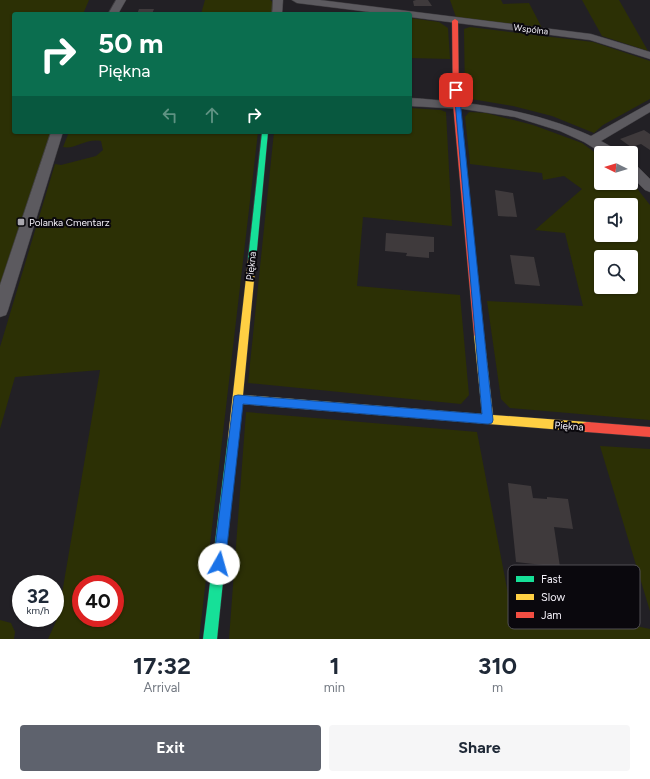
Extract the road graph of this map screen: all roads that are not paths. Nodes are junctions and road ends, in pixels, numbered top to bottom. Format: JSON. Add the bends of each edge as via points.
{"nodes":[{"id":1,"x":120,"y":0,"type":"edge"},
{"id":2,"x":278,"y":0,"type":"edge"},
{"id":3,"x":297,"y":0,"type":"edge"},
{"id":4,"x":114,"y":12,"type":"edge"},
{"id":5,"x":277,"y":12,"type":"edge"},
{"id":6,"x":394,"y":12,"type":"edge"},
{"id":7,"x":412,"y":14,"type":"edge"},
{"id":8,"x":455,"y":21,"type":"junction"},
{"id":9,"x":650,"y":56,"type":"edge"},
{"id":10,"x":412,"y":102,"type":"edge"},
{"id":11,"x":456,"y":104,"type":"junction"},
{"id":12,"x":650,"y":106,"type":"edge"},
{"id":13,"x":56,"y":134,"type":"edge"},
{"id":14,"x":265,"y":134,"type":"edge"},
{"id":15,"x":592,"y":140,"type":"junction"},
{"id":16,"x":601,"y":146,"type":"edge"},
{"id":17,"x":638,"y":175,"type":"edge"},
{"id":18,"x":650,"y":187,"type":"edge"},
{"id":19,"x":0,"y":310,"type":"edge"},
{"id":20,"x":238,"y":399,"type":"junction"},
{"id":21,"x":488,"y":420,"type":"junction"},
{"id":22,"x":650,"y":432,"type":"edge"},
{"id":23,"x":210,"y":639,"type":"edge"}],
"edges":[{"from":1,"to":4,"type":"street"},
{"from":2,"to":5,"type":"street"},
{"from":3,"to":6,"type":"street","name":"Wspólna"},
{"from":7,"to":8,"type":"street","name":"Wspólna"},
{"from":8,"to":9,"type":"street","name":"Wspólna","via":[[591,37]]},
{"from":8,"to":11,"type":"street"},
{"from":10,"to":11,"type":"street"},
{"from":11,"to":15,"type":"street","via":[[512,112],[558,125]]},
{"from":11,"to":21,"type":"street"},
{"from":12,"to":15,"type":"street"},
{"from":13,"to":19,"type":"street"},
{"from":14,"to":20,"type":"street","name":"Piękna"},
{"from":15,"to":16,"type":"street"},
{"from":17,"to":18,"type":"street"},
{"from":20,"to":21,"type":"street","name":"Piękna"},
{"from":20,"to":23,"type":"street","name":"Piękna"},
{"from":21,"to":22,"type":"street","name":"Piękna"}]}
